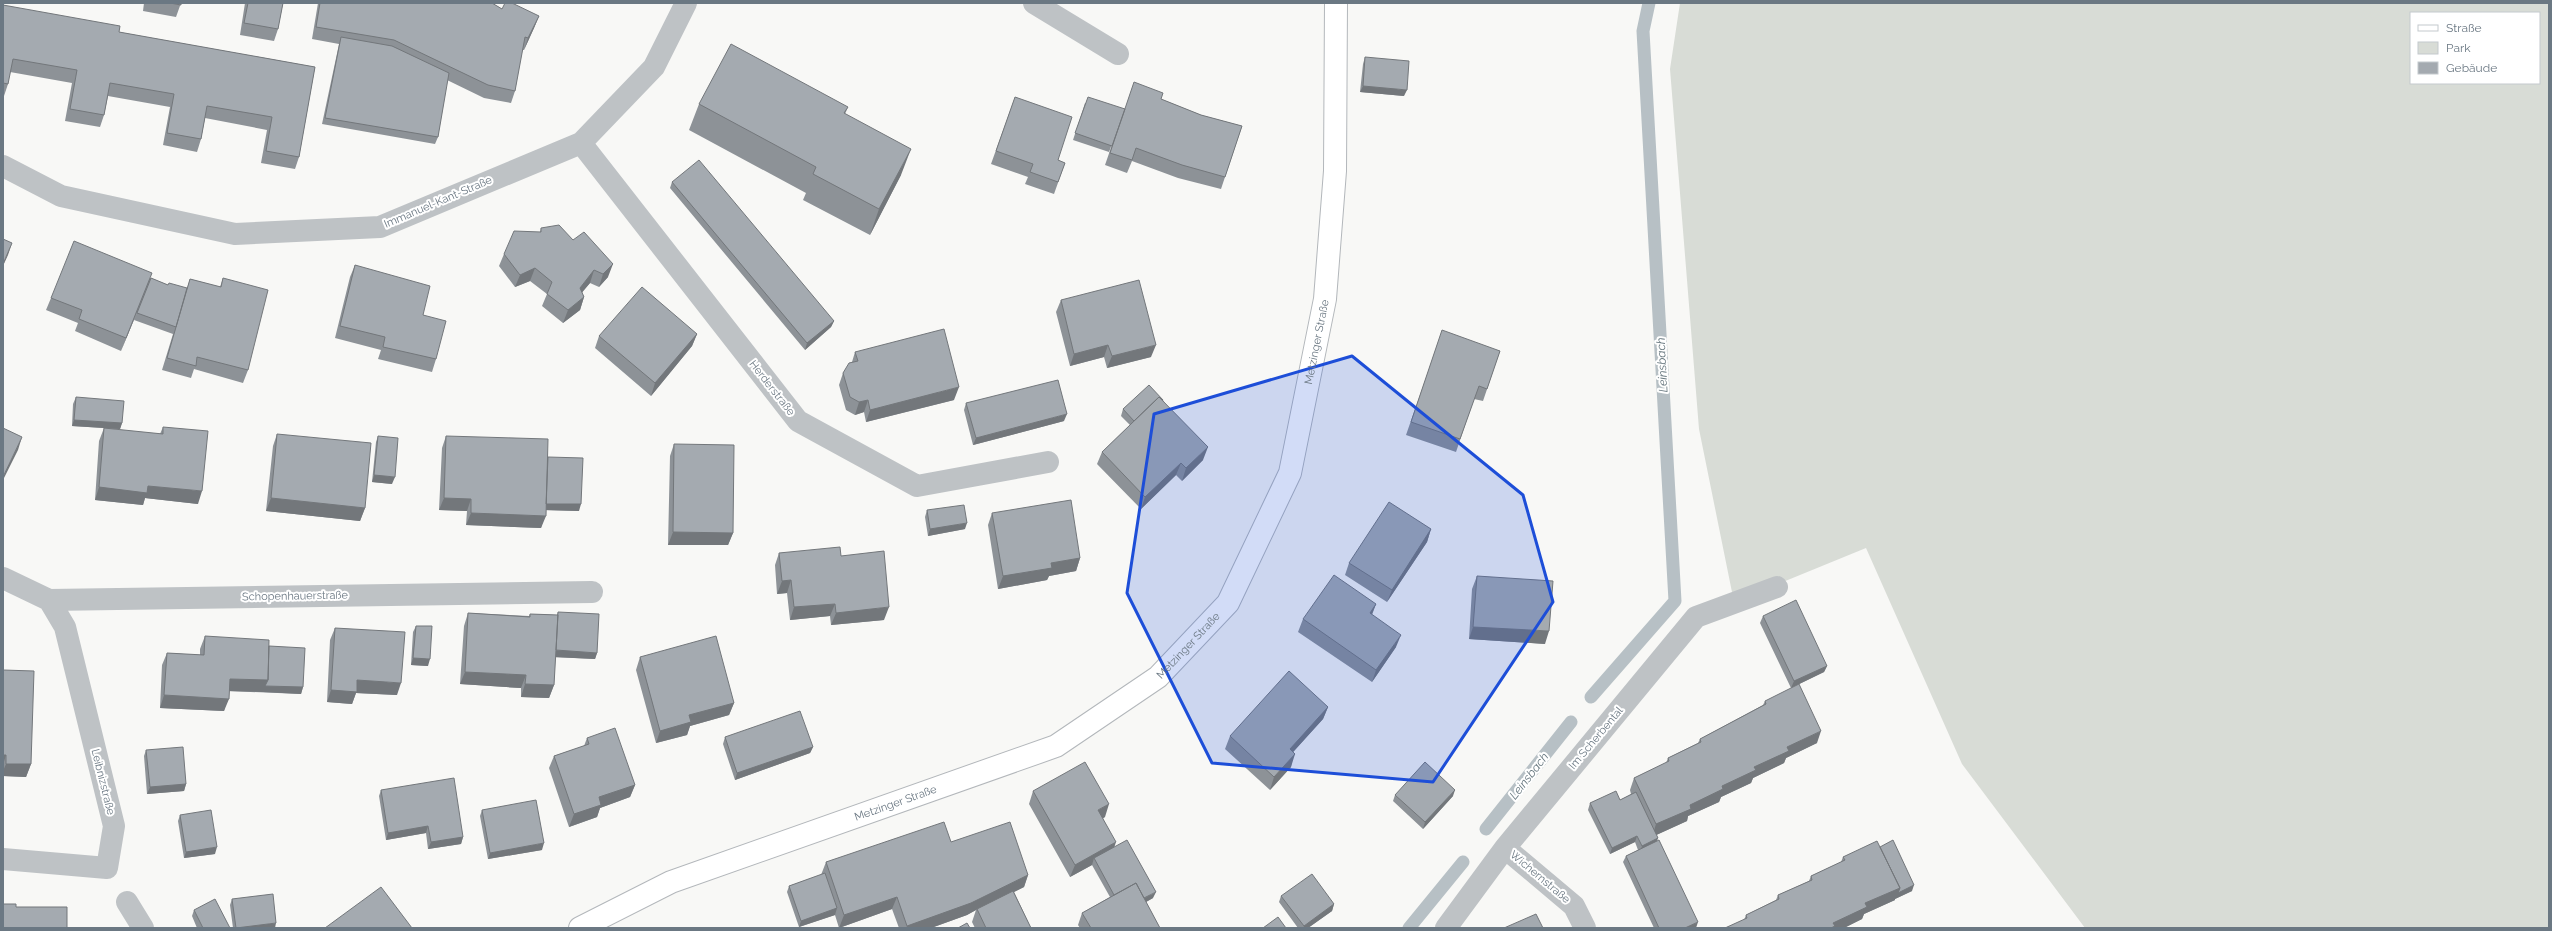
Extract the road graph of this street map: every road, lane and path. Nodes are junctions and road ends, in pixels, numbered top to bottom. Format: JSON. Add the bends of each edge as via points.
{"nodes":[{"id":1,"x":686,"y":3,"type":"edge"},
{"id":2,"x":1034,"y":3,"type":"edge"},
{"id":3,"x":1336,"y":3,"type":"edge"},
{"id":4,"x":1118,"y":54,"type":"dead end"},
{"id":5,"x":581,"y":143,"type":"junction"},
{"id":6,"x":3,"y":166,"type":"edge"},
{"id":7,"x":1048,"y":462,"type":"dead end"},
{"id":8,"x":3,"y":578,"type":"edge"},
{"id":9,"x":1776,"y":587,"type":"dead end"},
{"id":10,"x":592,"y":592,"type":"dead end"},
{"id":11,"x":49,"y":600,"type":"junction"},
{"id":12,"x":1505,"y":848,"type":"junction"},
{"id":13,"x":3,"y":859,"type":"edge"},
{"id":14,"x":127,"y":902,"type":"dead end"},
{"id":15,"x":143,"y":928,"type":"edge"},
{"id":16,"x":580,"y":928,"type":"edge"},
{"id":17,"x":1446,"y":928,"type":"edge"},
{"id":18,"x":1585,"y":928,"type":"edge"}],
"edges":[{"from":1,"to":5,"type":"street","name":"Immanuel-Kant-Straße","via":[[654,67]]},
{"from":2,"to":4,"type":"street"},
{"from":3,"to":16,"type":"main road","name":"Metzinger Straße","via":[[1335,171],[1325,299],[1290,473],[1228,603],[1158,676],[1056,746],[671,882]]},
{"from":5,"to":6,"type":"street","name":"Immanuel-Kant-Straße","via":[[380,227],[243,234],[61,196]]},
{"from":5,"to":7,"type":"street","name":"Herderstraße","via":[[798,421],[917,486]]},
{"from":8,"to":11,"type":"street","name":"Schopenhauerstraße"},
{"from":9,"to":12,"type":"street","name":"Im Scherbental","via":[[1696,617]]},
{"from":10,"to":11,"type":"street","name":"Schopenhauerstraße"},
{"from":11,"to":13,"type":"street","name":"Leibnizstraße","via":[[65,627],[114,826],[107,868]]},
{"from":12,"to":17,"type":"street","name":"Im Scherbental"},
{"from":12,"to":18,"type":"street","name":"Wichernstraße","via":[[1574,906]]},
{"from":14,"to":15,"type":"street"}]}
